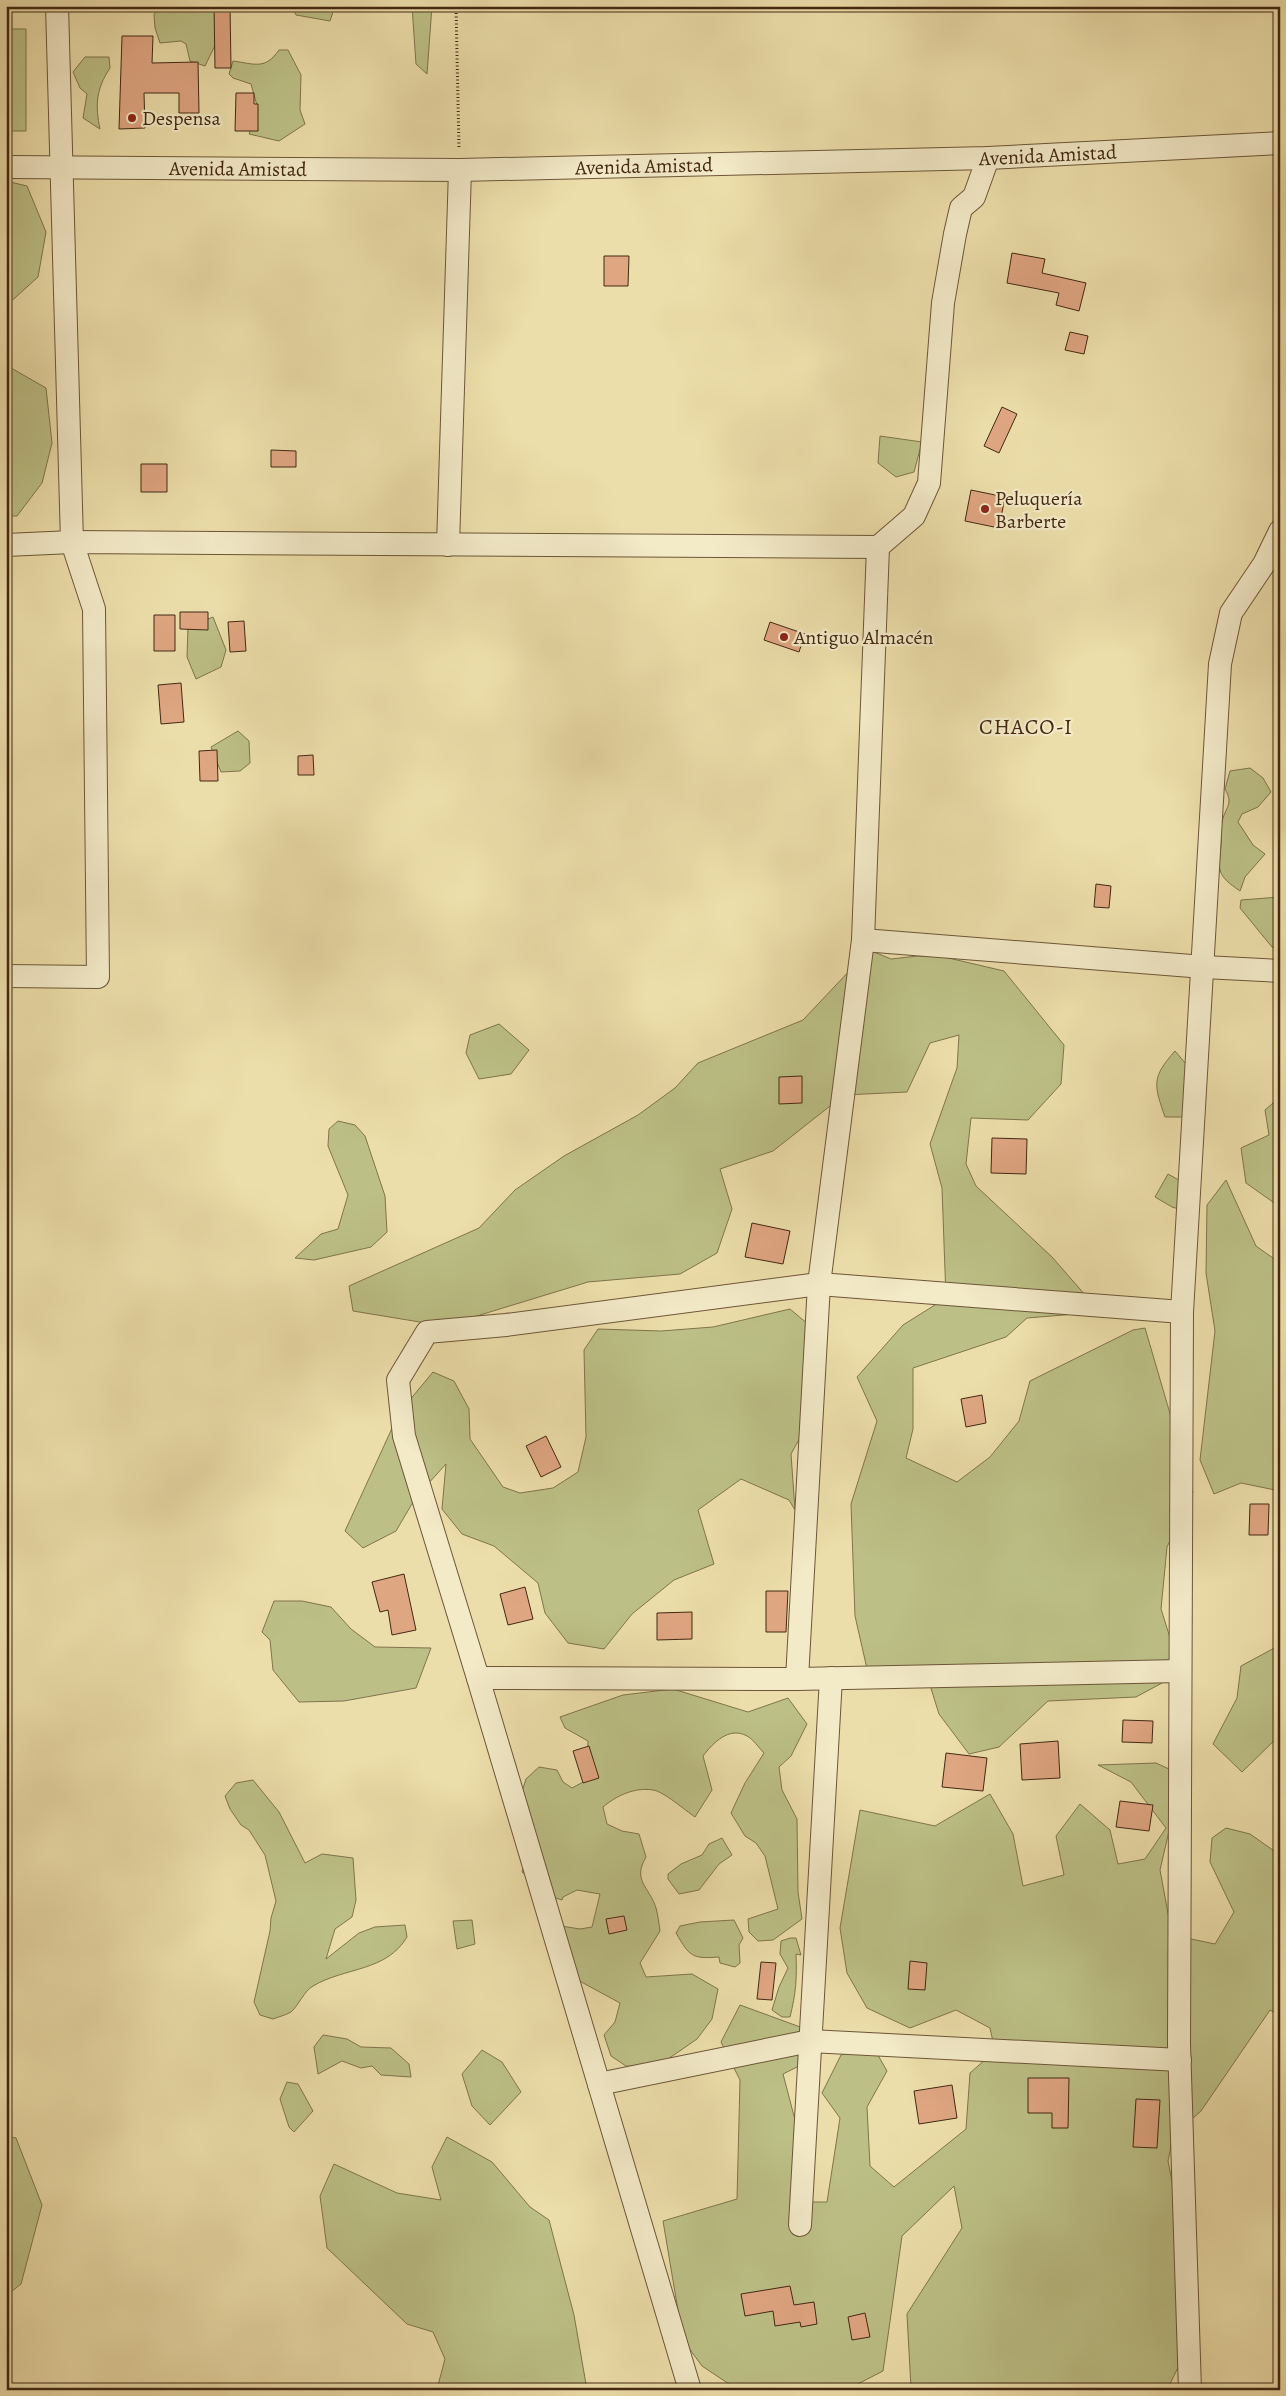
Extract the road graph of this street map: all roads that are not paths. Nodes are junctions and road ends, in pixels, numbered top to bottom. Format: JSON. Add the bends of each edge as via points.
{"nodes":[{"id":1,"x":57,"y":6,"type":"edge"},
{"id":2,"x":1280,"y":143,"type":"edge"},
{"id":3,"x":988,"y":158,"type":"junction"},
{"id":4,"x":60,"y":166,"type":"junction"},
{"id":5,"x":6,"y":167,"type":"edge"},
{"id":6,"x":460,"y":170,"type":"junction"},
{"id":7,"x":1280,"y":531,"type":"edge"},
{"id":8,"x":72,"y":542,"type":"junction"},
{"id":9,"x":6,"y":544,"type":"edge"},
{"id":10,"x":448,"y":544,"type":"junction"},
{"id":11,"x":878,"y":547,"type":"junction"},
{"id":12,"x":863,"y":940,"type":"junction"},
{"id":13,"x":1204,"y":967,"type":"junction"},
{"id":14,"x":1280,"y":971,"type":"edge"},
{"id":15,"x":6,"y":976,"type":"edge"},
{"id":16,"x":820,"y":1284,"type":"junction"},
{"id":17,"x":1182,"y":1312,"type":"junction"},
{"id":18,"x":1180,"y":1671,"type":"junction"},
{"id":19,"x":478,"y":1678,"type":"junction"},
{"id":20,"x":831,"y":1678,"type":"junction"},
{"id":21,"x":797,"y":1679,"type":"junction"},
{"id":22,"x":810,"y":2041,"type":"junction"},
{"id":23,"x":1180,"y":2060,"type":"junction"},
{"id":24,"x":599,"y":2084,"type":"junction"},
{"id":25,"x":800,"y":2224,"type":"dead end"},
{"id":26,"x":690,"y":2390,"type":"edge"},
{"id":27,"x":1190,"y":2390,"type":"edge"}],
"edges":[{"from":1,"to":4,"type":"street"},
{"from":2,"to":3,"type":"street","name":"Avenida Amistad"},
{"from":3,"to":6,"type":"street","name":"Avenida Amistad"},
{"from":3,"to":11,"type":"street","via":[[974,197],[961,208],[955,234],[943,304],[929,483],[914,516]]},
{"from":4,"to":5,"type":"street","name":"Avenida Amistad"},
{"from":4,"to":6,"type":"street","name":"Avenida Amistad"},
{"from":4,"to":8,"type":"street"},
{"from":6,"to":10,"type":"street"},
{"from":7,"to":13,"type":"street","via":[[1264,564],[1231,613],[1220,664]]},
{"from":8,"to":9,"type":"street"},
{"from":8,"to":10,"type":"street"},
{"from":8,"to":15,"type":"street","via":[[94,609],[98,977]]},
{"from":10,"to":11,"type":"street"},
{"from":11,"to":12,"type":"street"},
{"from":12,"to":13,"type":"street"},
{"from":12,"to":16,"type":"street"},
{"from":13,"to":14,"type":"street"},
{"from":13,"to":17,"type":"street"},
{"from":16,"to":17,"type":"street"},
{"from":16,"to":19,"type":"street","via":[[506,1325],[427,1332],[398,1380],[404,1436]]},
{"from":16,"to":21,"type":"street"},
{"from":17,"to":18,"type":"street"},
{"from":18,"to":20,"type":"street"},
{"from":18,"to":23,"type":"street"},
{"from":19,"to":21,"type":"street"},
{"from":19,"to":24,"type":"street"},
{"from":20,"to":21,"type":"street"},
{"from":20,"to":22,"type":"street"},
{"from":22,"to":23,"type":"street"},
{"from":22,"to":24,"type":"street"},
{"from":22,"to":25,"type":"street"},
{"from":23,"to":27,"type":"street"},
{"from":24,"to":26,"type":"street"}]}
